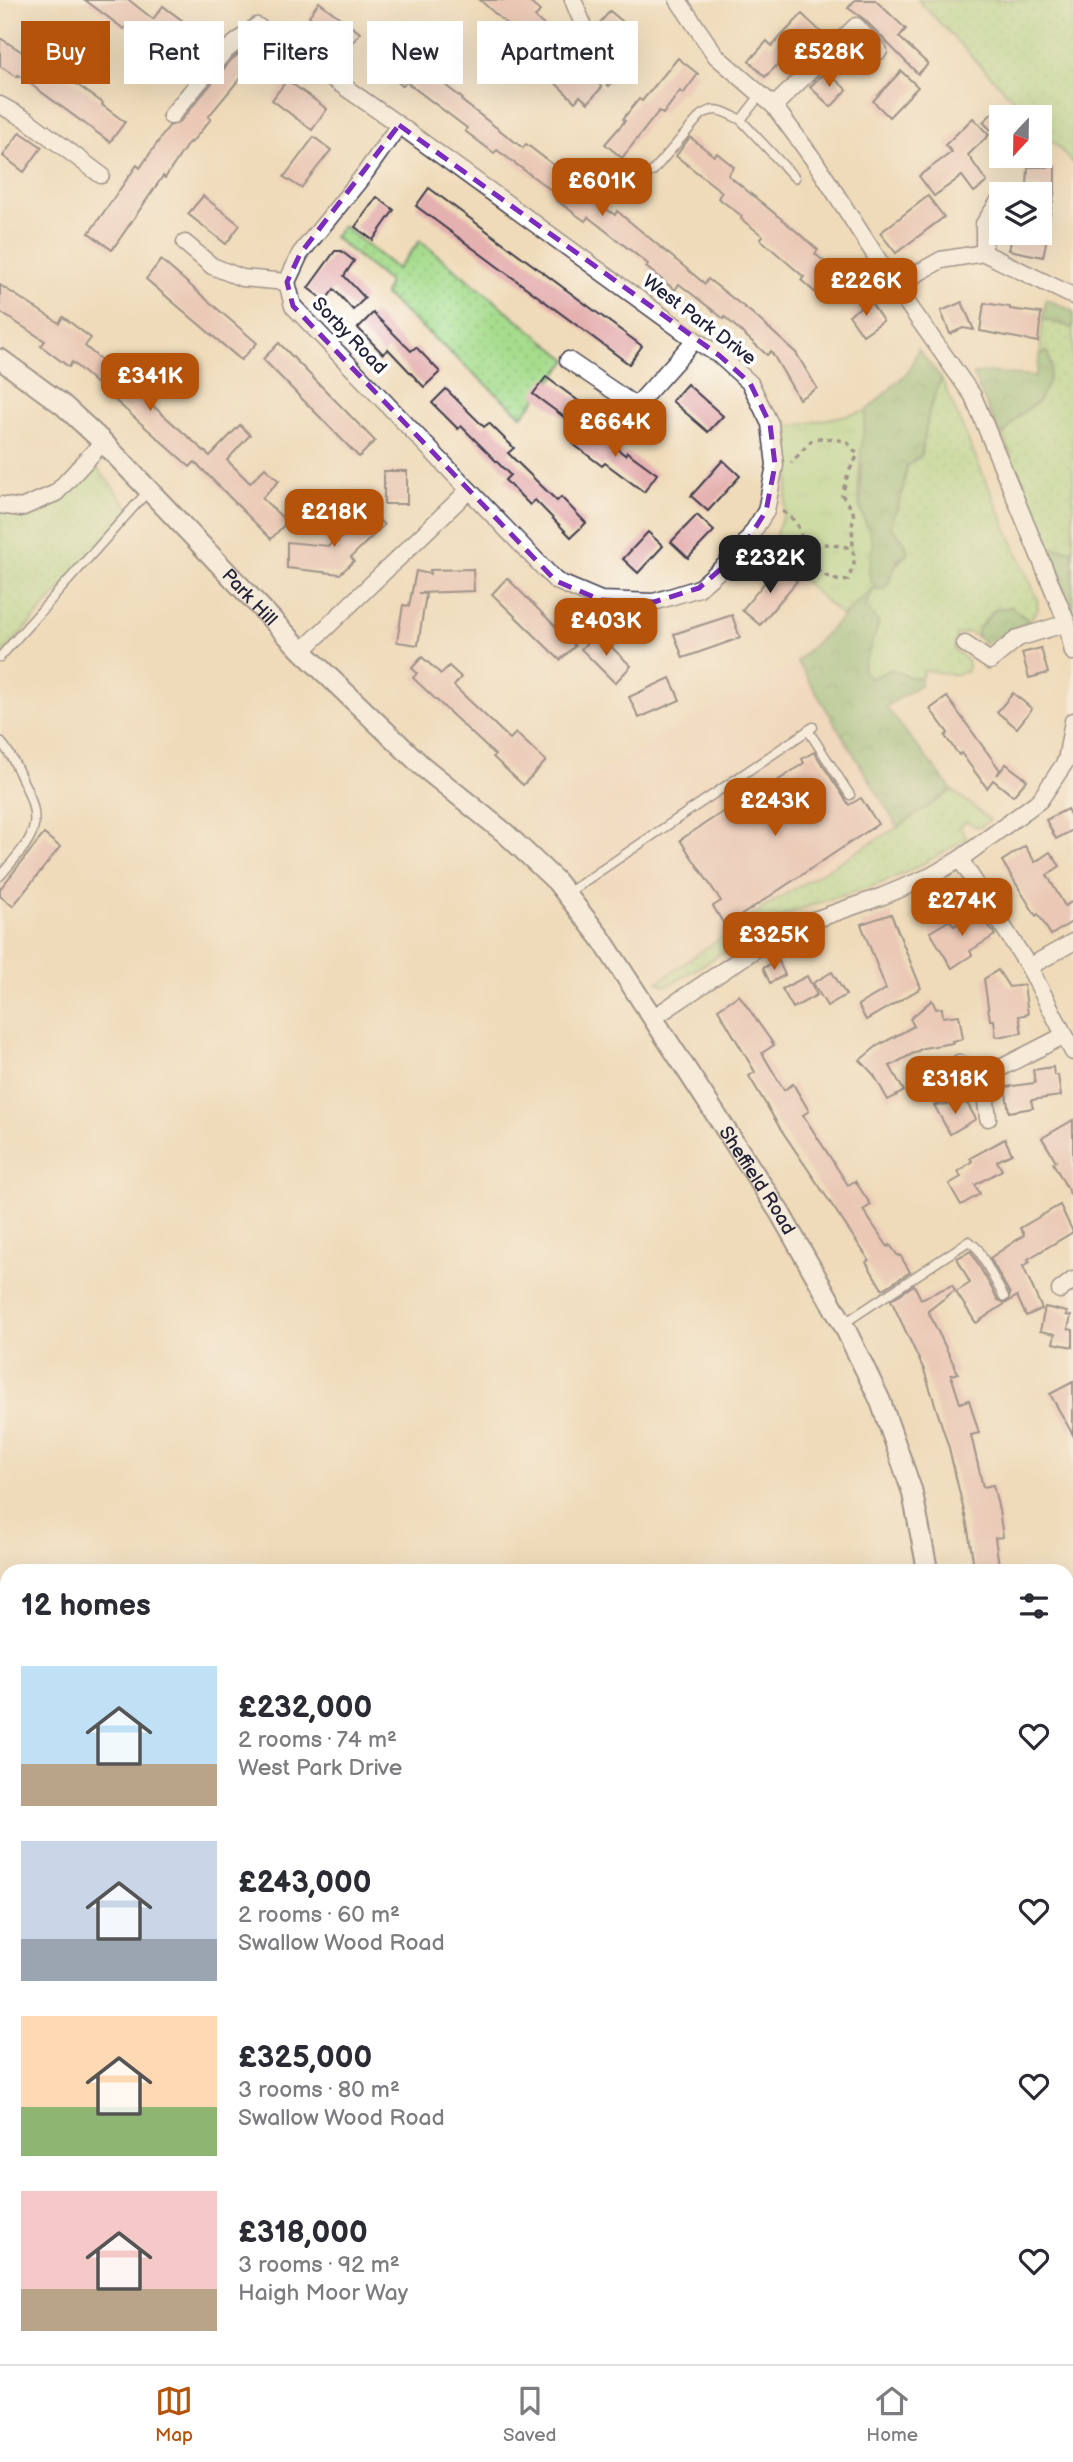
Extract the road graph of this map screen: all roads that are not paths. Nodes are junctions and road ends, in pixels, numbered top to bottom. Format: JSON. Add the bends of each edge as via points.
{"nodes":[{"id":1,"x":573,"y":0,"type":"edge"},
{"id":2,"x":678,"y":0,"type":"edge"},
{"id":3,"x":582,"y":21,"type":"edge"},
{"id":4,"x":879,"y":51,"type":"dead end"},
{"id":5,"x":761,"y":94,"type":"junction"},
{"id":6,"x":0,"y":105,"type":"edge"},
{"id":7,"x":774,"y":106,"type":"junction"},
{"id":8,"x":171,"y":116,"type":"dead end"},
{"id":9,"x":740,"y":120,"type":"junction"},
{"id":10,"x":399,"y":125,"type":"junction"},
{"id":11,"x":652,"y":172,"type":"dead end"},
{"id":12,"x":101,"y":176,"type":"dead end"},
{"id":13,"x":795,"y":178,"type":"dead end"},
{"id":14,"x":989,"y":216,"type":"edge"},
{"id":15,"x":185,"y":243,"type":"dead end"},
{"id":16,"x":984,"y":253,"type":"junction"},
{"id":17,"x":287,"y":282,"type":"junction"},
{"id":18,"x":895,"y":286,"type":"junction"},
{"id":19,"x":1073,"y":296,"type":"edge"},
{"id":20,"x":695,"y":340,"type":"junction"},
{"id":21,"x":0,"y":359,"type":"edge"},
{"id":22,"x":568,"y":360,"type":"dead end"},
{"id":23,"x":103,"y":442,"type":"junction"},
{"id":24,"x":149,"y":490,"type":"junction"},
{"id":25,"x":469,"y":490,"type":"junction"},
{"id":26,"x":0,"y":505,"type":"edge"},
{"id":27,"x":1067,"y":623,"type":"junction"},
{"id":28,"x":965,"y":644,"type":"dead end"},
{"id":29,"x":302,"y":651,"type":"junction"},
{"id":30,"x":1073,"y":652,"type":"edge"},
{"id":31,"x":0,"y":657,"type":"edge"},
{"id":32,"x":1073,"y":721,"type":"edge"},
{"id":33,"x":0,"y":741,"type":"edge"},
{"id":34,"x":1069,"y":762,"type":"edge"},
{"id":35,"x":850,"y":795,"type":"dead end"},
{"id":36,"x":505,"y":833,"type":"joint"},
{"id":37,"x":960,"y":859,"type":"junction"},
{"id":38,"x":0,"y":876,"type":"edge"},
{"id":39,"x":566,"y":894,"type":"junction"},
{"id":40,"x":1073,"y":942,"type":"edge"},
{"id":41,"x":1029,"y":967,"type":"junction"},
{"id":42,"x":653,"y":1018,"type":"junction"},
{"id":43,"x":1065,"y":1035,"type":"junction"},
{"id":44,"x":1073,"y":1052,"type":"edge"},
{"id":45,"x":959,"y":1063,"type":"dead end"},
{"id":46,"x":983,"y":1077,"type":"junction"},
{"id":47,"x":988,"y":1118,"type":"dead end"},
{"id":48,"x":1004,"y":1297,"type":"dead end"},
{"id":49,"x":843,"y":1324,"type":"junction"},
{"id":50,"x":926,"y":1564,"type":"edge"}],
"edges":[{"from":1,"to":3,"type":"street"},
{"from":2,"to":5,"type":"street","via":[[716,56]]},
{"from":4,"to":7,"type":"street","via":[[856,26]]},
{"from":5,"to":7,"type":"street"},
{"from":5,"to":9,"type":"lane"},
{"from":6,"to":12,"type":"street"},
{"from":7,"to":18,"type":"street"},
{"from":8,"to":10,"type":"street","name":"West Park Drive","via":[[224,52],[257,26]]},
{"from":9,"to":11,"type":"lane","via":[[709,109]]},
{"from":9,"to":13,"type":"lane"},
{"from":10,"to":17,"type":"street","via":[[300,254]]},
{"from":10,"to":20,"type":"street","name":"West Park Drive"},
{"from":14,"to":16,"type":"street","via":[[984,224]]},
{"from":15,"to":17,"type":"street","via":[[212,266],[242,278]]},
{"from":16,"to":18,"type":"street","via":[[941,260]]},
{"from":16,"to":19,"type":"street"},
{"from":17,"to":25,"type":"street","name":"Sorby Road","via":[[293,306]]},
{"from":18,"to":27,"type":"street","via":[[973,396]]},
{"from":20,"to":22,"type":"street","via":[[636,406]]},
{"from":20,"to":25,"type":"street","name":"West Park Drive","via":[[750,383],[770,424],[775,465],[766,510],[740,552],[699,588],[654,602],[601,600],[556,581]]},
{"from":21,"to":23,"type":"street","name":"Park Hill","via":[[63,405]]},
{"from":23,"to":24,"type":"street","name":"Park Hill"},
{"from":23,"to":26,"type":"street","via":[[56,493],[21,508]]},
{"from":24,"to":29,"type":"street","name":"Park Hill"},
{"from":24,"to":31,"type":"lane"},
{"from":25,"to":29,"type":"street"},
{"from":27,"to":28,"type":"street","via":[[1018,638],[990,662]]},
{"from":27,"to":30,"type":"street"},
{"from":29,"to":36,"type":"street","name":"Park Hill","via":[[422,766]]},
{"from":32,"to":34,"type":"street"},
{"from":33,"to":38,"type":"lane","via":[[33,801],[36,824],[28,842]]},
{"from":34,"to":37,"type":"street","via":[[1040,800]]},
{"from":35,"to":39,"type":"lane","via":[[811,729]]},
{"from":36,"to":39,"type":"street","name":"Sheffield Road"},
{"from":37,"to":41,"type":"street"},
{"from":37,"to":42,"type":"street","via":[[883,896],[775,936]]},
{"from":39,"to":42,"type":"street","name":"Sheffield Road"},
{"from":40,"to":41,"type":"street"},
{"from":41,"to":43,"type":"street"},
{"from":42,"to":49,"type":"street","name":"Sheffield Road","via":[[780,1213]]},
{"from":43,"to":44,"type":"street"},
{"from":43,"to":46,"type":"street"},
{"from":45,"to":46,"type":"street"},
{"from":46,"to":47,"type":"street"},
{"from":48,"to":49,"type":"lane","via":[[969,1241]]},
{"from":49,"to":50,"type":"street","name":"Sheffield Road","via":[[880,1400],[912,1491]]}]}
